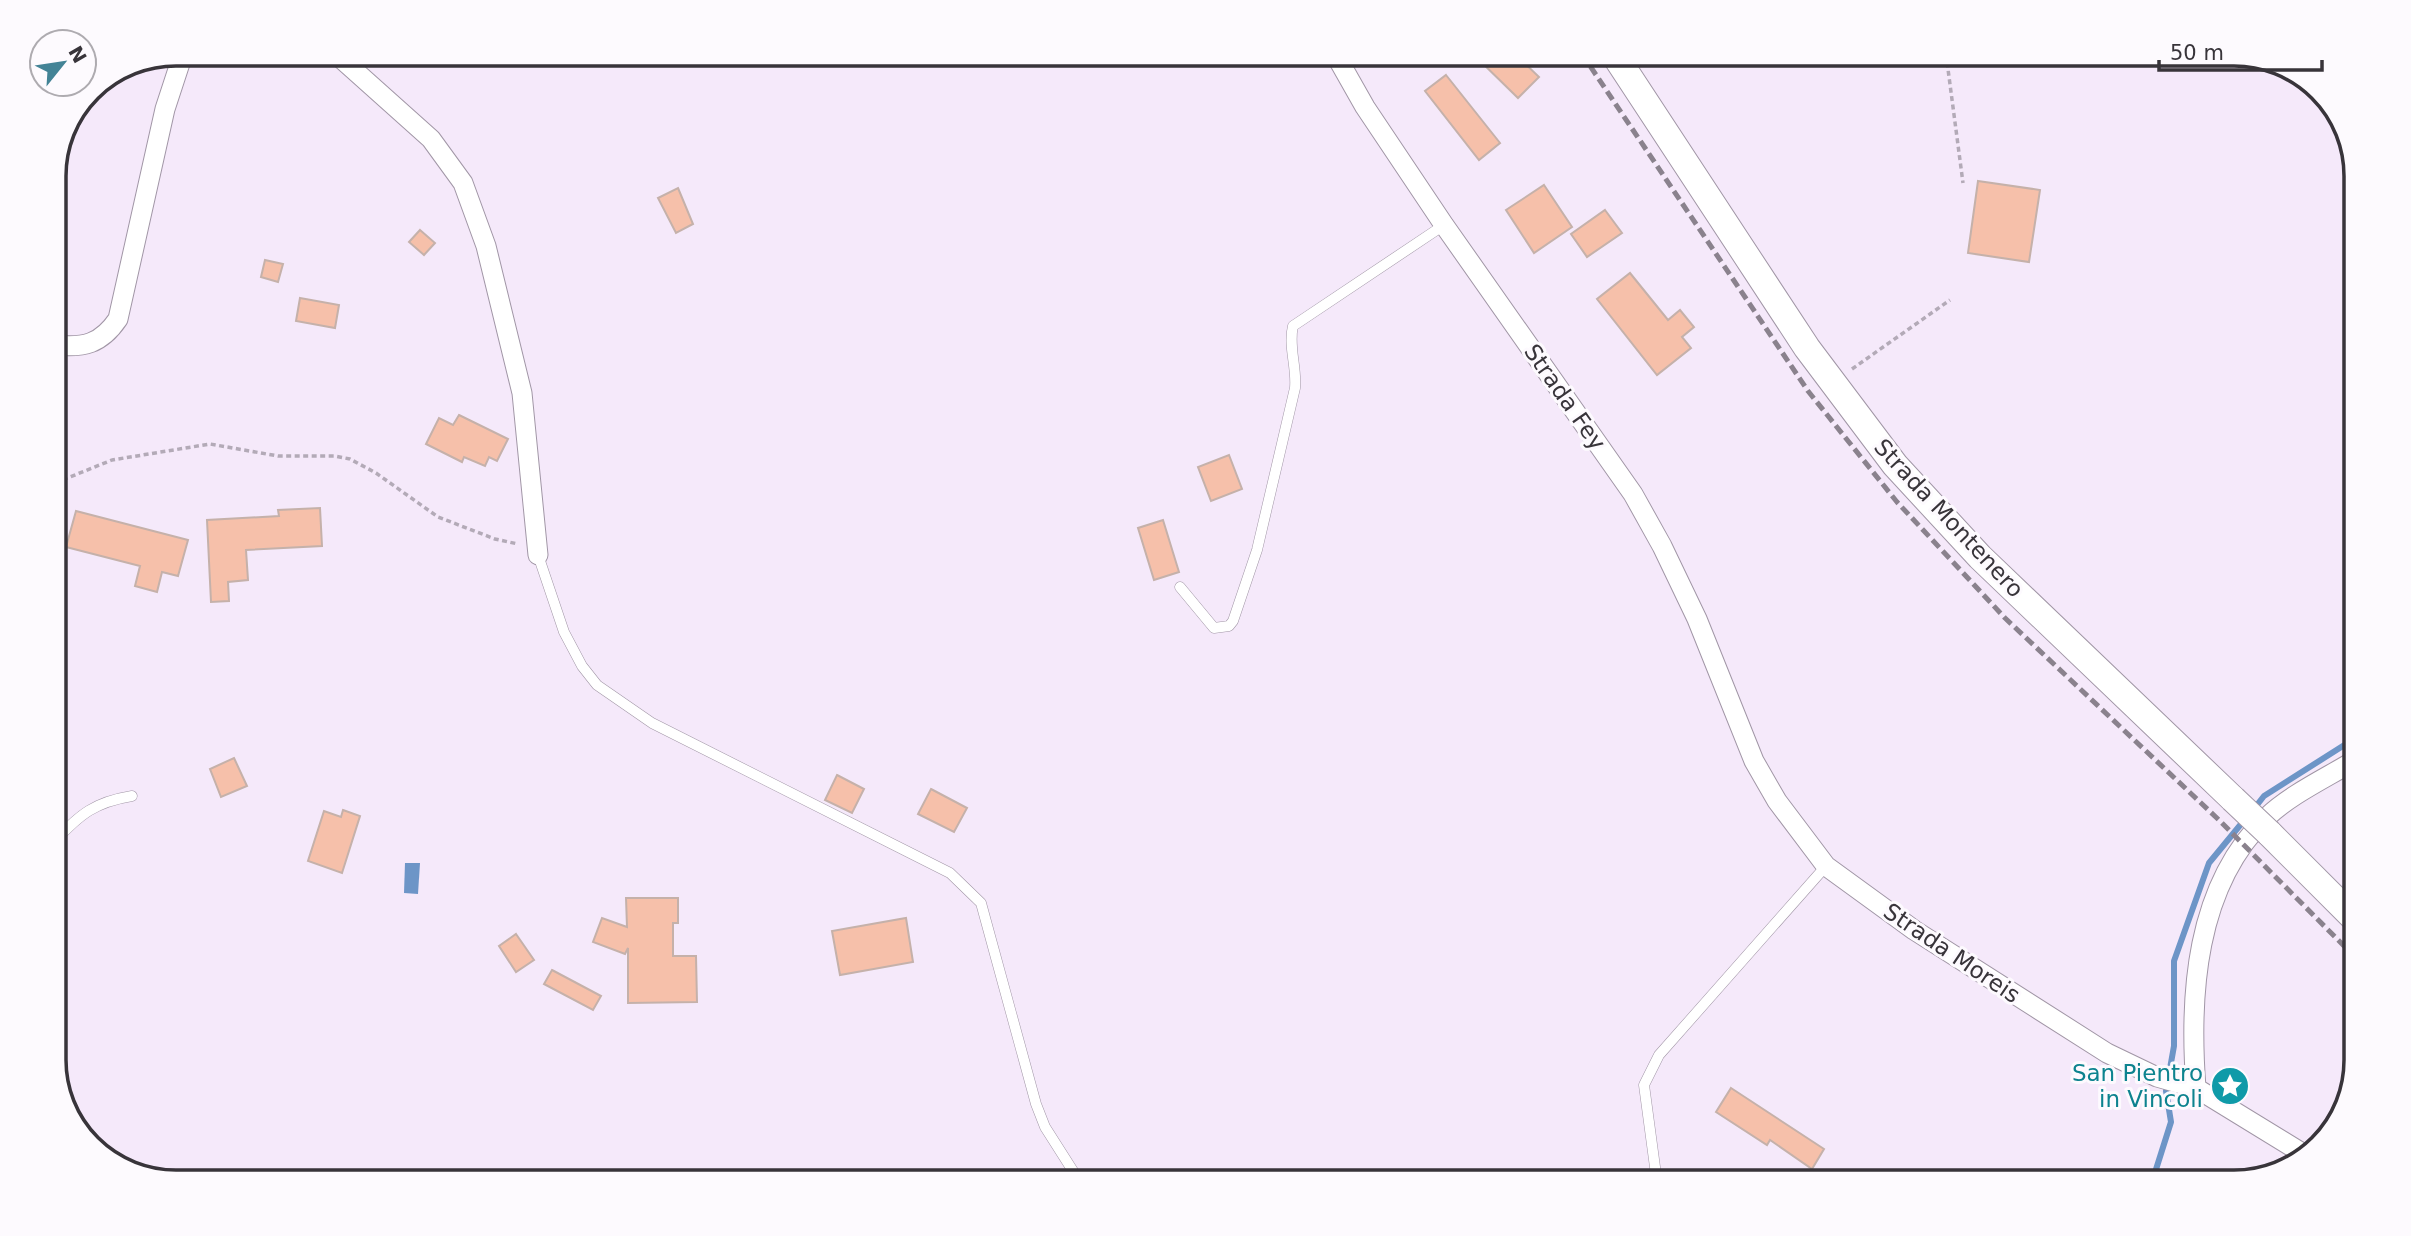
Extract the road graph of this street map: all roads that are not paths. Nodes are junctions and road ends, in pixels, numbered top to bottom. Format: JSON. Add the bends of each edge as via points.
{"nodes":[{"id":1,"x":179,"y":67,"type":"edge"},
{"id":2,"x":351,"y":67,"type":"edge"},
{"id":3,"x":1342,"y":67,"type":"edge"},
{"id":4,"x":1623,"y":67,"type":"edge"},
{"id":5,"x":1444,"y":225,"type":"junction"},
{"id":6,"x":67,"y":345,"type":"edge"},
{"id":7,"x":537,"y":551,"type":"joint"},
{"id":8,"x":1180,"y":587,"type":"dead end"},
{"id":9,"x":1754,"y":761,"type":"joint"},
{"id":10,"x":2344,"y":767,"type":"edge"},
{"id":11,"x":132,"y":796,"type":"dead end"},
{"id":12,"x":67,"y":828,"type":"edge"},
{"id":13,"x":1826,"y":866,"type":"junction"},
{"id":14,"x":2344,"y":908,"type":"edge"},
{"id":15,"x":2186,"y":1086,"type":"junction"},
{"id":16,"x":2297,"y":1150,"type":"edge"},
{"id":17,"x":1072,"y":1170,"type":"edge"},
{"id":18,"x":1655,"y":1170,"type":"edge"}],
"edges":[{"from":1,"to":6,"type":"street","via":[[165,109],[118,319],[107,335],[92,344]]},
{"from":2,"to":7,"type":"street","via":[[431,139],[463,183],[486,246],[522,393]]},
{"from":3,"to":5,"type":"street","name":"Strada Fey"},
{"from":4,"to":14,"type":"main road","name":"Strada Montenero","bridge":true,"via":[[1800,337],[1895,465],[1980,557]]},
{"from":5,"to":8,"type":"lane","via":[[1293,326],[1295,388],[1257,550],[1233,621],[1214,628]]},
{"from":5,"to":9,"type":"street","name":"Strada Fey","via":[[1633,494],[1697,620]]},
{"from":7,"to":17,"type":"lane","via":[[564,632],[597,685],[652,723],[950,873],[973,893],[981,903],[1035,1104]]},
{"from":9,"to":13,"type":"street","name":"Strada Moreis","via":[[1777,801]]},
{"from":10,"to":15,"type":"street","via":[[2269,815],[2230,863],[2208,919],[2198,967]]},
{"from":11,"to":12,"type":"lane","via":[[80,814]]},
{"from":13,"to":15,"type":"street","name":"Strada Moreis","via":[[1914,930],[2107,1053]]},
{"from":13,"to":18,"type":"lane","via":[[1659,1055],[1644,1085]]},
{"from":15,"to":16,"type":"street","name":"Strada Moreis"}]}
